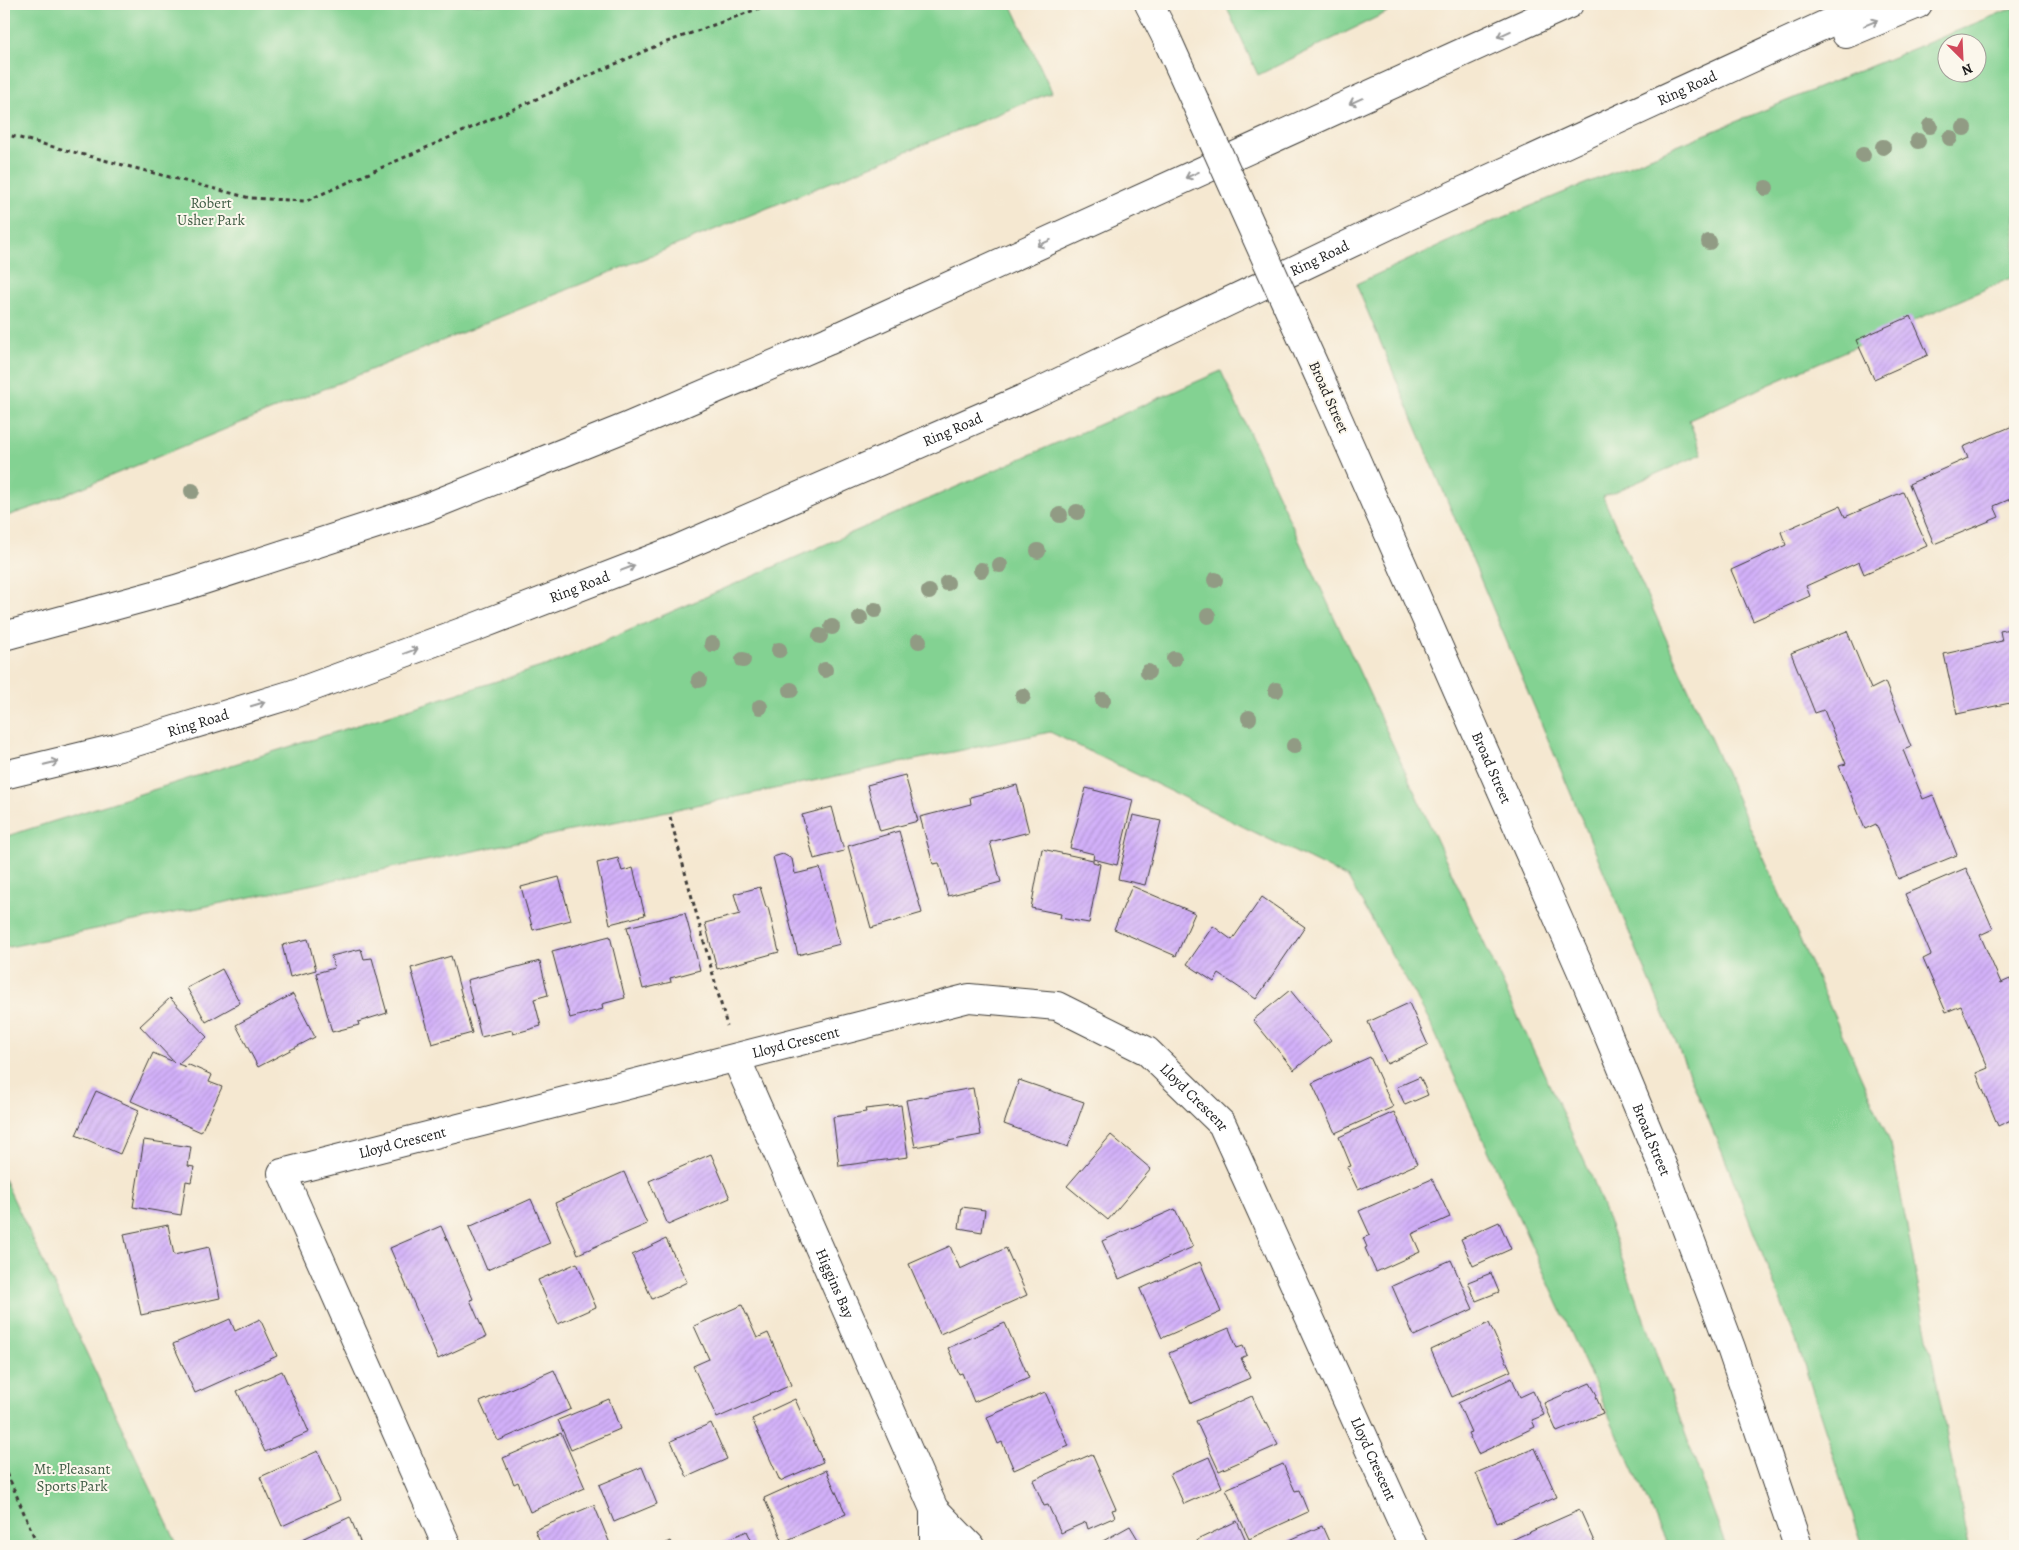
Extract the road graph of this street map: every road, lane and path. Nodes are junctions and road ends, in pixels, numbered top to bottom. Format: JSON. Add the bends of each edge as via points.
{"nodes":[{"id":1,"x":771,"y":4,"type":"edge"},
{"id":2,"x":1150,"y":4,"type":"edge"},
{"id":3,"x":1569,"y":4,"type":"edge"},
{"id":4,"x":1870,"y":4,"type":"edge"},
{"id":5,"x":1918,"y":4,"type":"edge"},
{"id":6,"x":4,"y":134,"type":"edge"},
{"id":7,"x":1406,"y":216,"type":"junction"},
{"id":8,"x":4,"y":636,"type":"edge"},
{"id":9,"x":4,"y":775,"type":"edge"},
{"id":10,"x":670,"y":817,"type":"dead end"},
{"id":11,"x":736,"y":1058,"type":"junction"},
{"id":12,"x":4,"y":1466,"type":"edge"},
{"id":13,"x":934,"y":1509,"type":"junction"},
{"id":14,"x":38,"y":1546,"type":"edge"},
{"id":15,"x":447,"y":1546,"type":"edge"},
{"id":16,"x":934,"y":1546,"type":"edge"},
{"id":17,"x":970,"y":1546,"type":"edge"},
{"id":18,"x":1413,"y":1546,"type":"edge"},
{"id":19,"x":1798,"y":1546,"type":"edge"}],
"edges":[{"from":1,"to":6,"type":"path","via":[[656,46],[306,201],[250,198]]},
{"from":2,"to":19,"type":"main road","name":"Broad Street","bridge":true,"via":[[1328,396],[1583,975],[1665,1172]]},
{"from":3,"to":8,"type":"main road","one_way":true,"via":[[828,341],[619,431],[423,510],[176,589]]},
{"from":4,"to":7,"type":"main road","name":"Ring Road"},
{"from":7,"to":5,"type":"main road","one_way":true},
{"from":9,"to":7,"type":"main road","name":"Ring Road","one_way":true,"via":[[116,748],[293,694],[675,550],[1032,395]]},
{"from":10,"to":11,"type":"path"},
{"from":11,"to":13,"type":"main road","name":"Higgins Bay"},
{"from":11,"to":15,"type":"main road","name":"Lloyd Crescent","via":[[282,1173]]},
{"from":11,"to":18,"type":"main road","name":"Lloyd Crescent","via":[[969,998],[1057,1006],[1147,1051],[1222,1124]]},
{"from":12,"to":14,"type":"path"},
{"from":13,"to":16,"type":"main road","name":"Higgins Bay"},
{"from":13,"to":17,"type":"main road","name":"Higgins Bay"}]}
